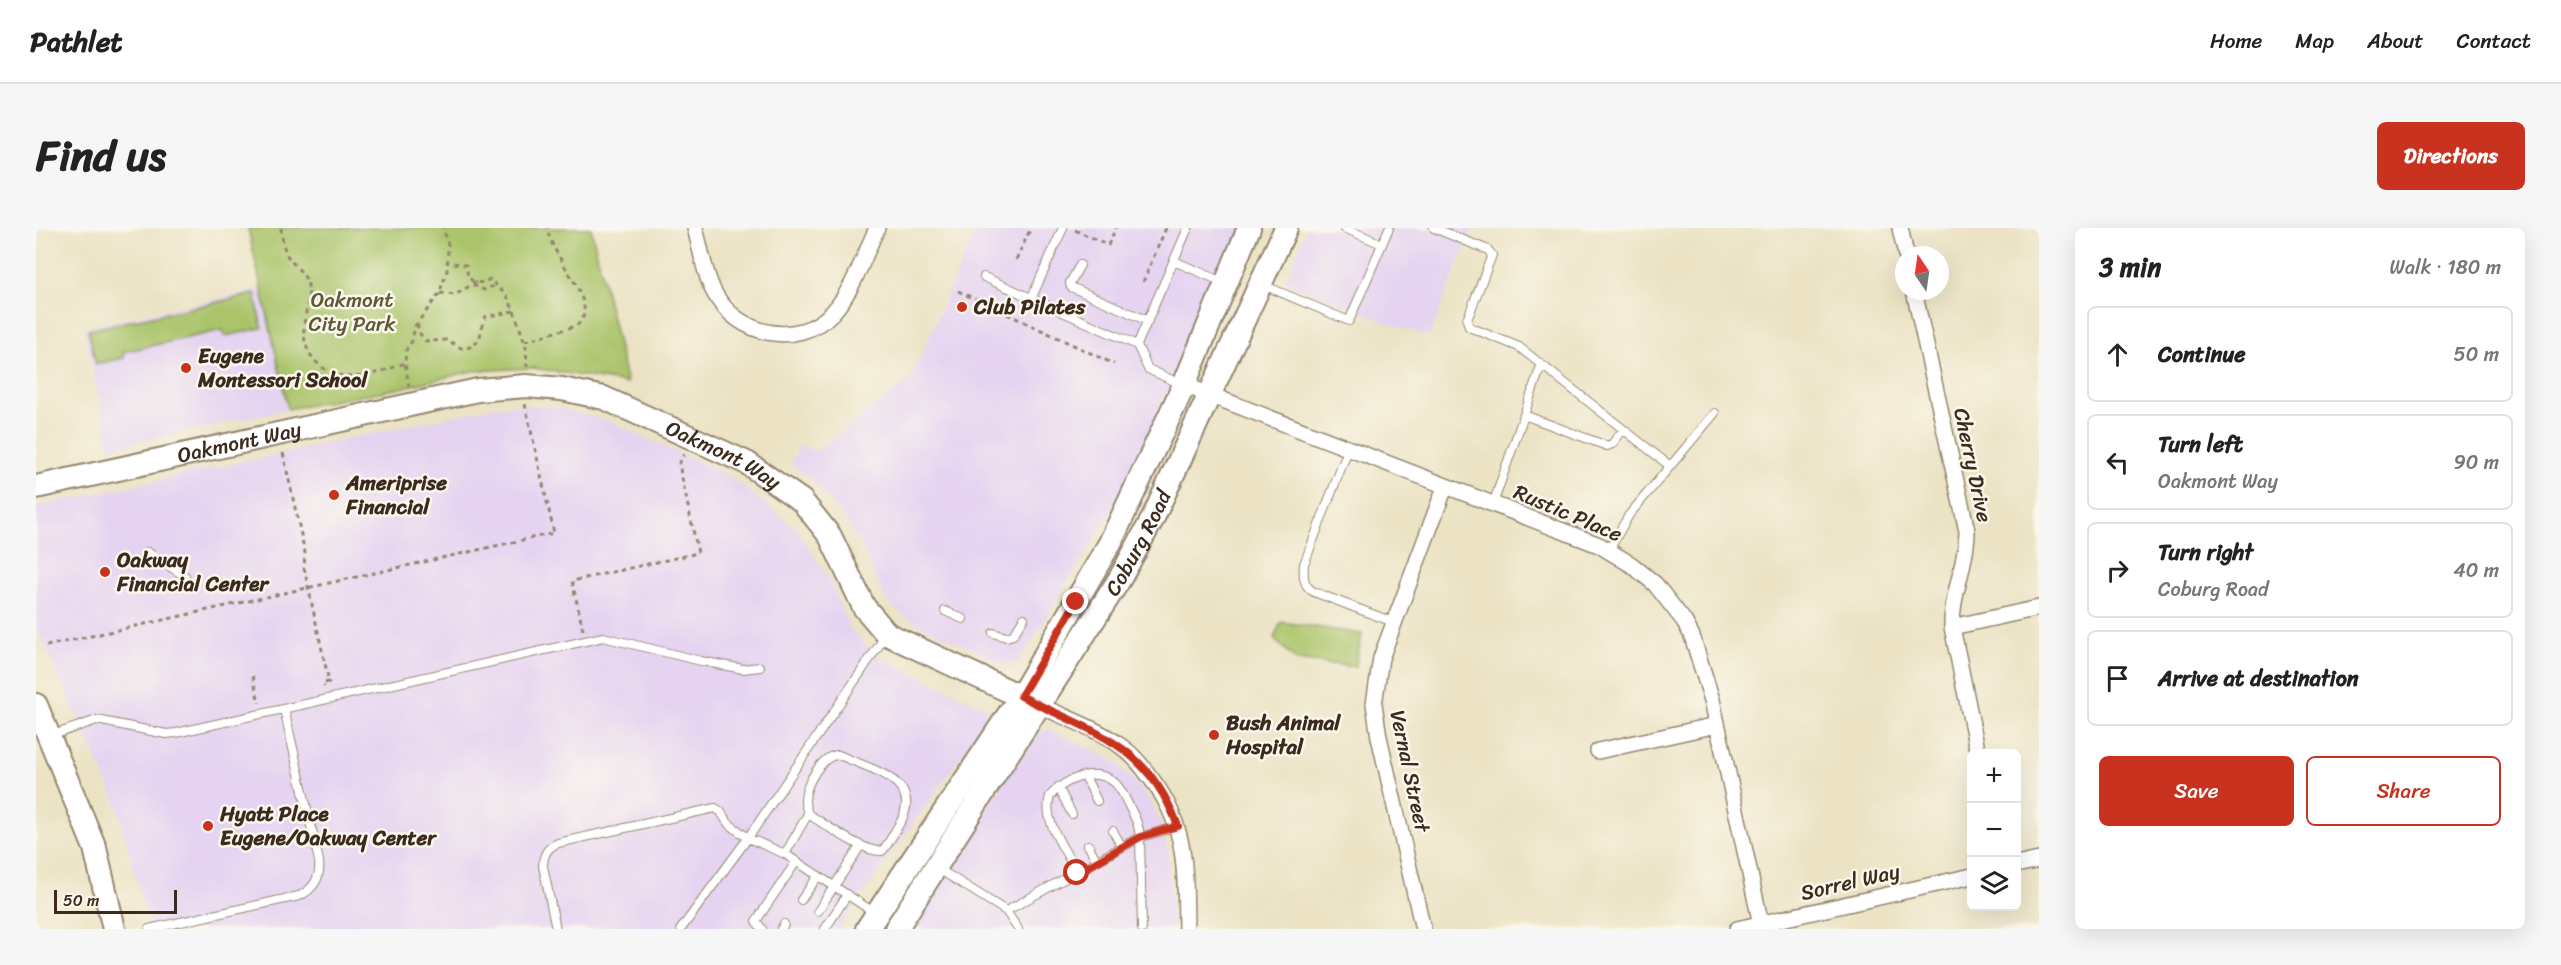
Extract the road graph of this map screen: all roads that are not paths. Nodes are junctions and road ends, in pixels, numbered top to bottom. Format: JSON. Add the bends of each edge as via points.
{"nodes":[{"id":1,"x":696,"y":228,"type":"edge"},
{"id":2,"x":877,"y":228,"type":"edge"},
{"id":3,"x":1063,"y":228,"type":"edge"},
{"id":4,"x":1188,"y":228,"type":"edge"},
{"id":5,"x":1248,"y":228,"type":"edge"},
{"id":6,"x":1286,"y":228,"type":"edge"},
{"id":7,"x":1344,"y":228,"type":"edge"},
{"id":8,"x":1389,"y":228,"type":"edge"},
{"id":9,"x":1434,"y":228,"type":"edge"},
{"id":10,"x":1900,"y":228,"type":"edge"},
{"id":11,"x":1382,"y":244,"type":"junction"},
{"id":12,"x":1904,"y":246,"type":"edge"},
{"id":13,"x":1174,"y":261,"type":"junction"},
{"id":14,"x":1080,"y":265,"type":"dead end"},
{"id":15,"x":984,"y":277,"type":"dead end"},
{"id":16,"x":1226,"y":283,"type":"junction"},
{"id":17,"x":1262,"y":284,"type":"junction"},
{"id":18,"x":1032,"y":297,"type":"junction"},
{"id":19,"x":1916,"y":300,"type":"edge"},
{"id":20,"x":1148,"y":321,"type":"junction"},
{"id":21,"x":1137,"y":345,"type":"junction"},
{"id":22,"x":1541,"y":366,"type":"junction"},
{"id":23,"x":1184,"y":385,"type":"junction"},
{"id":24,"x":1209,"y":396,"type":"junction"},
{"id":25,"x":1715,"y":413,"type":"dead end"},
{"id":26,"x":1524,"y":415,"type":"junction"},
{"id":27,"x":1623,"y":430,"type":"junction"},
{"id":28,"x":1348,"y":450,"type":"junction"},
{"id":29,"x":1671,"y":466,"type":"junction"},
{"id":30,"x":36,"y":487,"type":"edge"},
{"id":31,"x":1445,"y":487,"type":"junction"},
{"id":32,"x":1493,"y":504,"type":"junction"},
{"id":33,"x":1609,"y":550,"type":"junction"},
{"id":34,"x":147,"y":552,"type":"dead end"},
{"id":35,"x":185,"y":576,"type":"dead end"},
{"id":36,"x":2039,"y":608,"type":"edge"},
{"id":37,"x":945,"y":611,"type":"dead end"},
{"id":38,"x":1024,"y":618,"type":"dead end"},
{"id":39,"x":963,"y":619,"type":"dead end"},
{"id":40,"x":1393,"y":622,"type":"junction"},
{"id":41,"x":1952,"y":627,"type":"junction"},
{"id":42,"x":993,"y":633,"type":"dead end"},
{"id":43,"x":887,"y":634,"type":"junction"},
{"id":44,"x":760,"y":667,"type":"dead end"},
{"id":45,"x":1021,"y":696,"type":"junction"},
{"id":46,"x":36,"y":705,"type":"edge"},
{"id":47,"x":1041,"y":706,"type":"junction"},
{"id":48,"x":284,"y":709,"type":"junction"},
{"id":49,"x":1717,"y":725,"type":"junction"},
{"id":50,"x":42,"y":738,"type":"edge"},
{"id":51,"x":1977,"y":749,"type":"edge"},
{"id":52,"x":1598,"y":751,"type":"dead end"},
{"id":53,"x":1085,"y":776,"type":"junction"},
{"id":54,"x":1058,"y":788,"type":"junction"},
{"id":55,"x":1096,"y":801,"type":"dead end"},
{"id":56,"x":808,"y":814,"type":"junction"},
{"id":57,"x":1072,"y":814,"type":"dead end"},
{"id":58,"x":1178,"y":826,"type":"junction"},
{"id":59,"x":1113,"y":831,"type":"dead end"},
{"id":60,"x":1140,"y":837,"type":"junction"},
{"id":61,"x":748,"y":838,"type":"junction"},
{"id":62,"x":861,"y":845,"type":"junction"},
{"id":63,"x":1088,"y":845,"type":"dead end"},
{"id":64,"x":1122,"y":848,"type":"junction"},
{"id":65,"x":785,"y":854,"type":"junction"},
{"id":66,"x":2039,"y":860,"type":"edge"},
{"id":67,"x":1097,"y":861,"type":"junction"},
{"id":68,"x":796,"y":862,"type":"junction"},
{"id":69,"x":2021,"y":864,"type":"edge"},
{"id":70,"x":936,"y":868,"type":"junction"},
{"id":71,"x":1077,"y":873,"type":"junction"},
{"id":72,"x":818,"y":876,"type":"junction"},
{"id":73,"x":1967,"y":877,"type":"edge"},
{"id":74,"x":834,"y":887,"type":"junction"},
{"id":75,"x":847,"y":895,"type":"junction"},
{"id":76,"x":801,"y":900,"type":"dead end"},
{"id":77,"x":818,"y":911,"type":"dead end"},
{"id":78,"x":1006,"y":911,"type":"junction"},
{"id":79,"x":872,"y":921,"type":"edge"},
{"id":80,"x":1762,"y":926,"type":"edge"},
{"id":81,"x":114,"y":929,"type":"edge"},
{"id":82,"x":149,"y":929,"type":"edge"},
{"id":83,"x":556,"y":929,"type":"edge"},
{"id":84,"x":681,"y":929,"type":"edge"},
{"id":85,"x":762,"y":929,"type":"edge"},
{"id":86,"x":825,"y":929,"type":"edge"},
{"id":87,"x":896,"y":929,"type":"edge"},
{"id":88,"x":1018,"y":929,"type":"edge"},
{"id":89,"x":1142,"y":929,"type":"edge"},
{"id":90,"x":1186,"y":929,"type":"edge"},
{"id":91,"x":1423,"y":929,"type":"edge"},
{"id":92,"x":1737,"y":929,"type":"edge"}],
"edges":[{"from":1,"to":2,"type":"street","via":[[708,276],[722,303],[747,325],[779,334],[812,327],[832,313]]},
{"from":3,"to":18,"type":"lane"},
{"from":4,"to":13,"type":"lane"},
{"from":5,"to":16,"type":"main road","name":"Coburg Road"},
{"from":6,"to":17,"type":"main road","name":"Coburg Road"},
{"from":7,"to":11,"type":"lane"},
{"from":8,"to":11,"type":"lane"},
{"from":9,"to":22,"type":"lane","via":[[1492,255],[1468,325],[1514,344]]},
{"from":10,"to":12,"type":"street"},
{"from":11,"to":17,"type":"lane","via":[[1349,321]]},
{"from":13,"to":16,"type":"lane"},
{"from":13,"to":20,"type":"lane"},
{"from":14,"to":20,"type":"lane","via":[[1071,287]]},
{"from":15,"to":18,"type":"lane"},
{"from":16,"to":23,"type":"main road","name":"Coburg Road"},
{"from":17,"to":24,"type":"main road","name":"Coburg Road"},
{"from":18,"to":21,"type":"lane"},
{"from":19,"to":41,"type":"street","name":"Cherry Drive","via":[[1966,531]]},
{"from":20,"to":21,"type":"lane"},
{"from":21,"to":23,"type":"lane","via":[[1148,369]]},
{"from":22,"to":26,"type":"lane"},
{"from":22,"to":27,"type":"lane"},
{"from":23,"to":24,"type":"street","name":"Rustic Place"},
{"from":23,"to":45,"type":"main road","name":"Coburg Road","via":[[1110,543]]},
{"from":24,"to":28,"type":"street","name":"Rustic Place"},
{"from":24,"to":47,"type":"main road","name":"Coburg Road","via":[[1150,525]]},
{"from":25,"to":29,"type":"lane"},
{"from":26,"to":27,"type":"lane","via":[[1607,446]]},
{"from":26,"to":32,"type":"lane"},
{"from":27,"to":29,"type":"lane"},
{"from":28,"to":31,"type":"street","name":"Rustic Place"},
{"from":28,"to":40,"type":"lane","via":[[1304,564],[1303,577],[1307,588],[1314,592]]},
{"from":29,"to":33,"type":"lane","via":[[1626,519]]},
{"from":30,"to":43,"type":"main road","name":"Oakmont Way","via":[[478,390],[527,375],[562,389],[604,398],[747,463],[802,501],[830,536],[864,607]]},
{"from":31,"to":32,"type":"street","name":"Rustic Place"},
{"from":31,"to":40,"type":"street","name":"Vernal Street"},
{"from":32,"to":33,"type":"street","name":"Rustic Place"},
{"from":33,"to":49,"type":"street","name":"Rustic Place","via":[[1655,584],[1684,621],[1702,667]]},
{"from":34,"to":35,"type":"lane"},
{"from":36,"to":41,"type":"street"},
{"from":37,"to":39,"type":"lane"},
{"from":38,"to":42,"type":"lane","via":[[1013,635],[1006,638]]},
{"from":40,"to":91,"type":"street","name":"Vernal Street","via":[[1377,673],[1375,717]]},
{"from":41,"to":51,"type":"street","name":"Cherry Drive"},
{"from":43,"to":45,"type":"main road","name":"Oakmont Way"},
{"from":43,"to":61,"type":"lane"},
{"from":44,"to":48,"type":"lane","via":[[743,669],[701,661],[607,637]]},
{"from":45,"to":47,"type":"main road","name":"Oakmont Way"},
{"from":45,"to":79,"type":"main road","name":"Coburg Road"},
{"from":46,"to":50,"type":"main road"},
{"from":47,"to":58,"type":"street","name":"Oakmont Way","via":[[1124,748],[1158,787]]},
{"from":47,"to":70,"type":"main road","name":"Coburg Road"},
{"from":48,"to":50,"type":"lane","via":[[171,734],[97,720]]},
{"from":48,"to":82,"type":"lane","via":[[319,861],[317,882],[307,892]]},
{"from":49,"to":52,"type":"street"},
{"from":49,"to":80,"type":"street","name":"Rustic Place"},
{"from":50,"to":81,"type":"main road","via":[[95,848]]},
{"from":53,"to":54,"type":"lane"},
{"from":53,"to":55,"type":"lane"},
{"from":53,"to":60,"type":"lane","via":[[1098,775],[1117,784],[1138,822]]},
{"from":54,"to":57,"type":"lane"},
{"from":54,"to":71,"type":"lane","via":[[1050,796],[1048,815]]},
{"from":56,"to":62,"type":"lane"},
{"from":56,"to":62,"type":"lane","via":[[806,795],[820,764],[831,755],[839,755],[899,783],[906,796],[905,812],[884,850],[875,852]]},
{"from":56,"to":65,"type":"lane"},
{"from":58,"to":60,"type":"lane"},
{"from":58,"to":90,"type":"street","name":"Oakmont Way","via":[[1184,857]]},
{"from":59,"to":64,"type":"lane"},
{"from":60,"to":64,"type":"lane"},
{"from":60,"to":89,"type":"lane"},
{"from":61,"to":65,"type":"lane"},
{"from":61,"to":83,"type":"lane","via":[[715,808],[554,844],[546,851],[543,866]]},
{"from":61,"to":84,"type":"lane"},
{"from":62,"to":74,"type":"lane"},
{"from":63,"to":67,"type":"lane"},
{"from":64,"to":67,"type":"lane"},
{"from":65,"to":68,"type":"lane"},
{"from":66,"to":69,"type":"street"},
{"from":67,"to":71,"type":"lane"},
{"from":68,"to":72,"type":"lane"},
{"from":68,"to":85,"type":"lane","via":[[756,921]]},
{"from":70,"to":78,"type":"lane"},
{"from":70,"to":87,"type":"main road","name":"Coburg Road"},
{"from":71,"to":78,"type":"lane"},
{"from":72,"to":74,"type":"lane"},
{"from":72,"to":76,"type":"lane"},
{"from":73,"to":80,"type":"street","name":"Sorrel Way"},
{"from":74,"to":75,"type":"lane"},
{"from":74,"to":77,"type":"lane"},
{"from":75,"to":79,"type":"lane"},
{"from":75,"to":86,"type":"lane"},
{"from":78,"to":88,"type":"lane"},
{"from":80,"to":92,"type":"street","name":"Sorrel Way"}]}
